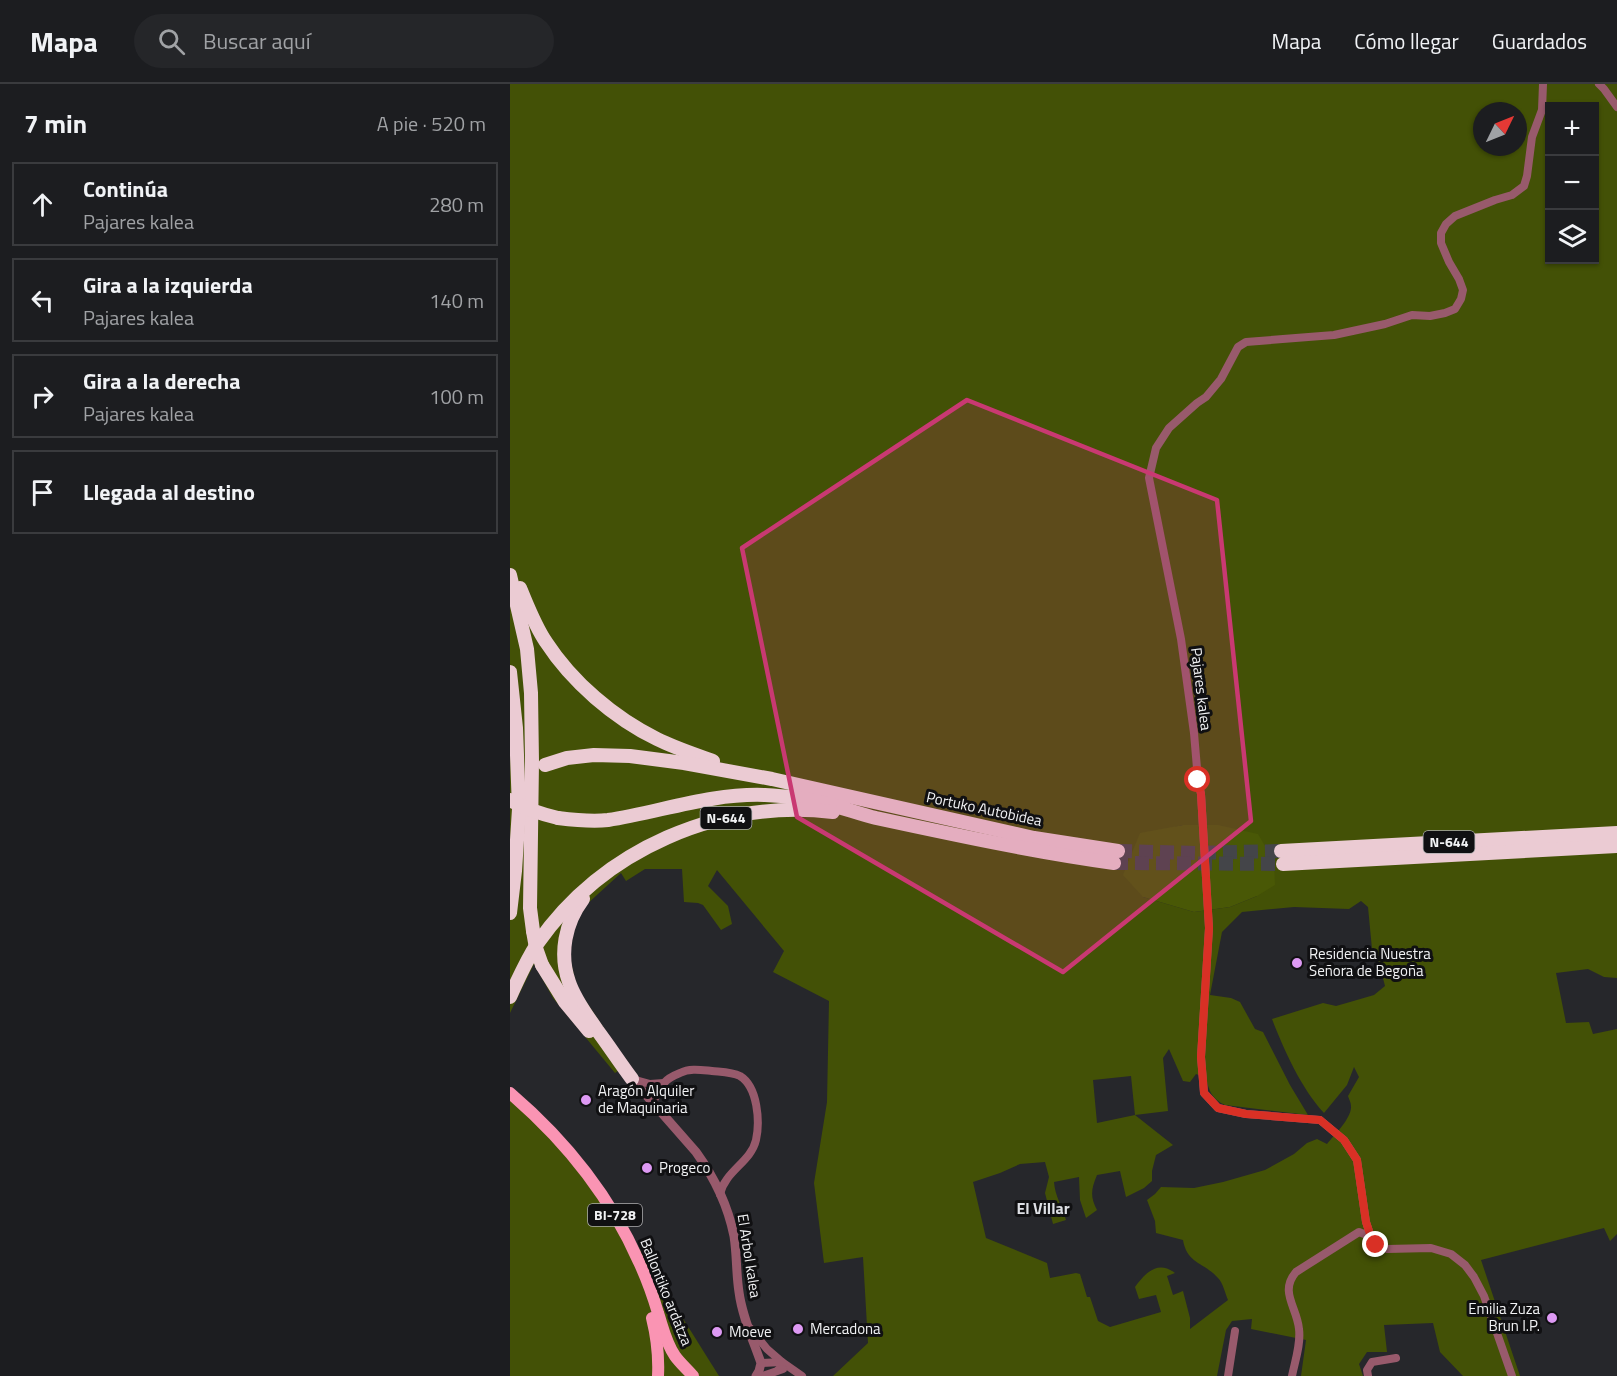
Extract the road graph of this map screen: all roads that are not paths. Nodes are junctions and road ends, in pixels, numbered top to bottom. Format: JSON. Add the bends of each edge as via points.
{"nodes":[{"id":1,"x":1543,"y":84,"type":"edge"},
{"id":2,"x":1599,"y":84,"type":"edge"},
{"id":3,"x":1617,"y":107,"type":"edge"},
{"id":4,"x":510,"y":567,"type":"edge"},
{"id":5,"x":510,"y":574,"type":"edge"},
{"id":6,"x":510,"y":672,"type":"edge"},
{"id":7,"x":545,"y":765,"type":"dead end"},
{"id":8,"x":772,"y":779,"type":"junction"},
{"id":9,"x":510,"y":801,"type":"edge"},
{"id":10,"x":873,"y":817,"type":"junction"},
{"id":11,"x":1617,"y":833,"type":"edge"},
{"id":12,"x":1617,"y":846,"type":"edge"},
{"id":13,"x":595,"y":883,"type":"junction"},
{"id":14,"x":510,"y":913,"type":"edge"},
{"id":15,"x":510,"y":997,"type":"edge"},
{"id":16,"x":632,"y":1079,"type":"junction"},
{"id":17,"x":664,"y":1083,"type":"junction"},
{"id":18,"x":510,"y":1093,"type":"edge"},
{"id":19,"x":510,"y":1102,"type":"edge"},
{"id":20,"x":651,"y":1102,"type":"junction"},
{"id":21,"x":720,"y":1194,"type":"junction"},
{"id":22,"x":1366,"y":1222,"type":"junction"},
{"id":23,"x":1359,"y":1232,"type":"junction"},
{"id":24,"x":1376,"y":1245,"type":"junction"},
{"id":25,"x":747,"y":1324,"type":"junction"},
{"id":26,"x":1235,"y":1331,"type":"dead end"},
{"id":27,"x":1396,"y":1358,"type":"dead end"},
{"id":28,"x":761,"y":1363,"type":"junction"},
{"id":29,"x":782,"y":1366,"type":"junction"},
{"id":30,"x":658,"y":1376,"type":"edge"},
{"id":31,"x":693,"y":1376,"type":"edge"},
{"id":32,"x":756,"y":1376,"type":"edge"},
{"id":33,"x":763,"y":1376,"type":"edge"},
{"id":34,"x":802,"y":1376,"type":"edge"},
{"id":35,"x":1228,"y":1376,"type":"edge"},
{"id":36,"x":1293,"y":1376,"type":"edge"},
{"id":37,"x":1368,"y":1376,"type":"edge"},
{"id":38,"x":1512,"y":1376,"type":"edge"}],
"edges":[{"from":1,"to":22,"type":"street","name":"Pajares kalea","via":[[1542,110],[1532,137],[1524,186],[1512,195],[1455,216],[1442,233],[1441,243],[1463,290],[1455,309],[1430,316],[1412,315],[1334,335],[1246,342],[1238,347],[1206,397],[1169,428],[1156,448],[1149,478],[1181,639],[1201,794],[1209,928],[1201,1057],[1204,1093],[1218,1108],[1320,1120],[1344,1140],[1357,1160]]},
{"from":2,"to":3,"type":"street"},
{"from":4,"to":8,"type":"highway","number":"N-644","via":[[546,643],[604,704],[628,722],[681,750]]},
{"from":5,"to":16,"type":"highway","bridge":true,"via":[[531,693],[530,908],[536,948],[564,1002]]},
{"from":6,"to":14,"type":"highway","via":[[519,809]]},
{"from":7,"to":8,"type":"highway","number":"N-644","via":[[581,756],[620,755]]},
{"from":8,"to":10,"type":"highway","name":"Portuko Autobidea","number":"N-644","via":[[1116,857],[1076,858]]},
{"from":9,"to":10,"type":"highway","bridge":true,"via":[[541,814],[581,821],[606,820],[715,798],[764,795],[816,801]]},
{"from":10,"to":13,"type":"highway","number":"N-644","via":[[787,809],[716,819],[639,851]]},
{"from":11,"to":12,"type":"highway","number":"N-644","via":[[1282,857]]},
{"from":13,"to":15,"type":"highway","number":"N-644","via":[[573,900],[537,945]]},
{"from":13,"to":16,"type":"highway","number":"N-644","via":[[568,925],[565,969],[581,1006]]},
{"from":16,"to":17,"type":"street"},
{"from":16,"to":20,"type":"street","name":"El Arbol kalea"},
{"from":17,"to":20,"type":"street"},
{"from":17,"to":21,"type":"street","via":[[681,1072],[707,1070],[740,1076],[753,1092],[756,1142],[730,1174]]},
{"from":18,"to":31,"type":"main road","name":"Ballontiko ardatza","number":"BI-728","via":[[561,1142],[607,1201],[641,1265],[668,1344]]},
{"from":19,"to":30,"type":"main road","name":"Ballontiko ardatza","number":"BI-728","via":[[558,1150],[606,1214],[645,1296],[657,1340]]},
{"from":20,"to":21,"type":"street","name":"El Arbol kalea","via":[[705,1164]]},
{"from":21,"to":25,"type":"street","name":"El Arbol kalea","via":[[734,1238],[739,1293]]},
{"from":22,"to":23,"type":"street"},
{"from":22,"to":24,"type":"street","name":"Pajares kalea"},
{"from":23,"to":24,"type":"street"},
{"from":23,"to":36,"type":"street","via":[[1290,1279],[1288,1293],[1300,1332]]},
{"from":24,"to":38,"type":"street","via":[[1388,1249],[1431,1248],[1452,1254],[1465,1265],[1484,1296]]},
{"from":25,"to":28,"type":"street","name":"El Arbol kalea"},
{"from":25,"to":29,"type":"street","name":"El Arbol kalea"},
{"from":26,"to":35,"type":"street"},
{"from":27,"to":37,"type":"street","via":[[1372,1362]]},
{"from":28,"to":29,"type":"street"},
{"from":28,"to":32,"type":"street"},
{"from":29,"to":33,"type":"street"},
{"from":29,"to":34,"type":"street","name":"El Arbol kalea"}]}
